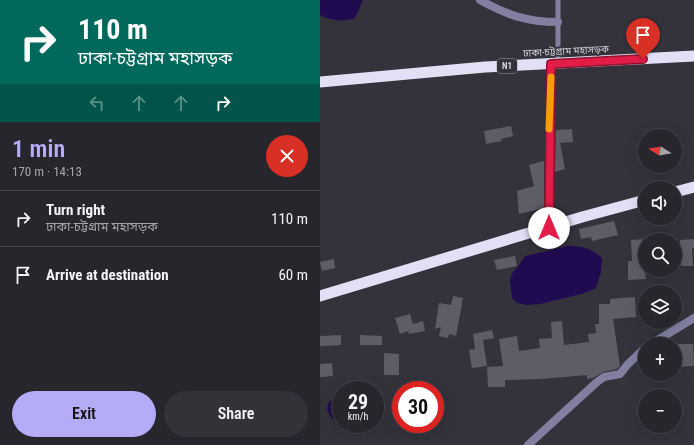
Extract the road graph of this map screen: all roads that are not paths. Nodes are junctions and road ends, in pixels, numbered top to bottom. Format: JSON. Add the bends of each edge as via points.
{"nodes":[{"id":1,"x":480,"y":0,"type":"edge"},
{"id":2,"x":558,"y":0,"type":"edge"},
{"id":3,"x":558,"y":22,"type":"junction"},
{"id":4,"x":694,"y":56,"type":"edge"},
{"id":5,"x":554,"y":64,"type":"junction"},
{"id":6,"x":320,"y":82,"type":"edge"},
{"id":7,"x":694,"y":187,"type":"edge"},
{"id":8,"x":682,"y":190,"type":"edge"},
{"id":9,"x":638,"y":202,"type":"edge"},
{"id":10,"x":549,"y":228,"type":"junction"},
{"id":11,"x":320,"y":296,"type":"edge"},
{"id":12,"x":694,"y":318,"type":"edge"},
{"id":13,"x":663,"y":337,"type":"edge"},
{"id":14,"x":638,"y":355,"type":"edge"},
{"id":15,"x":528,"y":445,"type":"edge"}],
"edges":[{"from":1,"to":3,"type":"street","via":[[524,20]]},
{"from":2,"to":3,"type":"lane"},
{"from":3,"to":5,"type":"lane"},
{"from":4,"to":5,"type":"highway","name":"ঢাকা-চট্টগ্রাম মহাসড়ক","number":"N1"},
{"from":5,"to":6,"type":"highway","name":"ঢাকা-চট্টগ্রাম মহাসড়ক","number":"N1","via":[[485,67]]},
{"from":5,"to":10,"type":"street"},
{"from":7,"to":8,"type":"highway"},
{"from":9,"to":10,"type":"highway"},
{"from":10,"to":11,"type":"highway"},
{"from":12,"to":13,"type":"street"},
{"from":14,"to":15,"type":"street","via":[[620,374],[604,377],[597,382]]}]}
